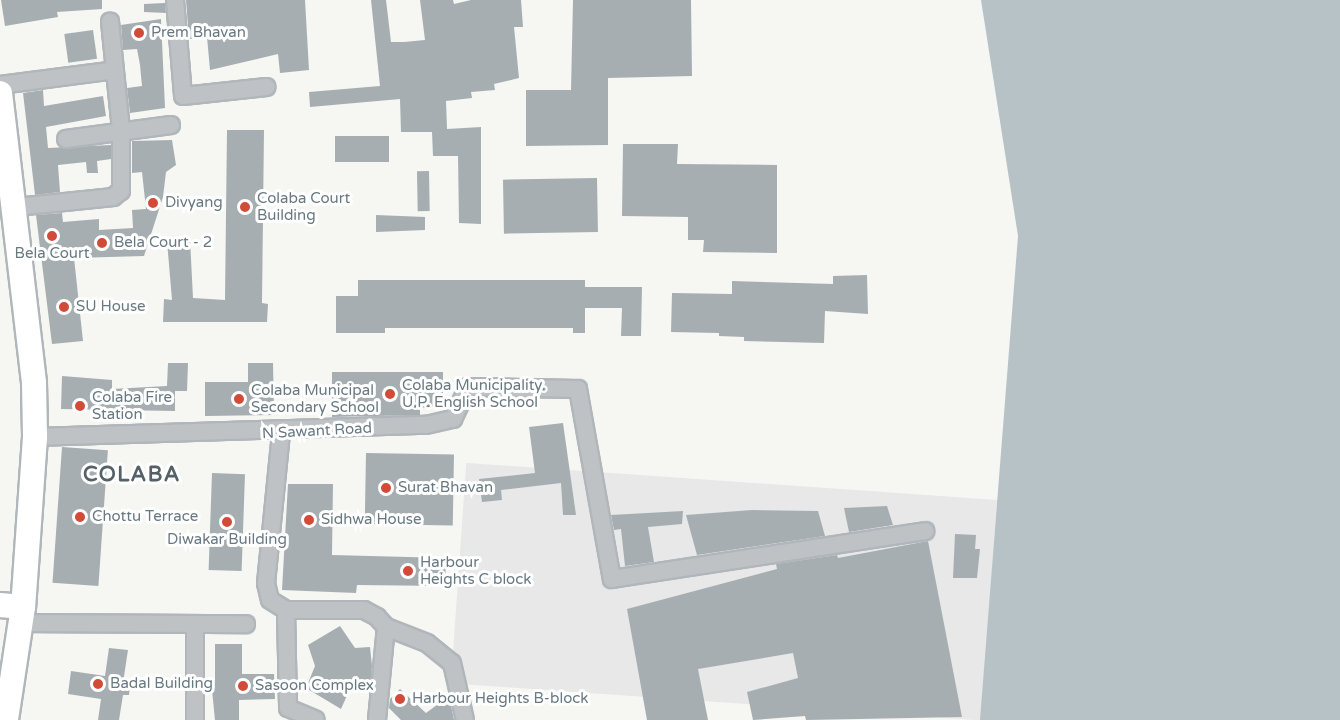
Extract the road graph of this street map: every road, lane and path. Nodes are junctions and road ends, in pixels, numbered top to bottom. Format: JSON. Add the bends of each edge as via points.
{"nodes":[{"id":1,"x":175,"y":0,"type":"edge"},
{"id":2,"x":110,"y":22,"type":"dead end"},
{"id":3,"x":115,"y":70,"type":"junction"},
{"id":4,"x":0,"y":85,"type":"edge"},
{"id":5,"x":267,"y":87,"type":"dead end"},
{"id":6,"x":0,"y":93,"type":"edge"},
{"id":7,"x":171,"y":125,"type":"dead end"},
{"id":8,"x":121,"y":130,"type":"junction"},
{"id":9,"x":66,"y":139,"type":"dead end"},
{"id":10,"x":16,"y":207,"type":"junction"},
{"id":11,"x":281,"y":433,"type":"junction"},
{"id":12,"x":35,"y":437,"type":"junction"},
{"id":13,"x":925,"y":531,"type":"dead end"},
{"id":14,"x":286,"y":610,"type":"junction"},
{"id":15,"x":15,"y":612,"type":"edge"},
{"id":16,"x":195,"y":624,"type":"junction"},
{"id":17,"x":246,"y":624,"type":"dead end"},
{"id":18,"x":386,"y":627,"type":"junction"},
{"id":19,"x":6,"y":720,"type":"edge"},
{"id":20,"x":195,"y":720,"type":"edge"},
{"id":21,"x":316,"y":720,"type":"edge"},
{"id":22,"x":377,"y":720,"type":"edge"},
{"id":23,"x":465,"y":720,"type":"edge"}],
"edges":[{"from":1,"to":5,"type":"street","via":[[183,96]]},
{"from":2,"to":3,"type":"street"},
{"from":3,"to":4,"type":"street"},
{"from":3,"to":8,"type":"street"},
{"from":6,"to":10,"type":"main road"},
{"from":7,"to":8,"type":"street"},
{"from":8,"to":9,"type":"street"},
{"from":8,"to":10,"type":"street","via":[[123,182],[121,191],[113,197]]},
{"from":10,"to":12,"type":"main road","via":[[34,383]]},
{"from":11,"to":12,"type":"street","name":"N Sawant Road"},
{"from":11,"to":13,"type":"street","name":"N Sawant Road","via":[[426,426],[453,419],[468,387],[578,390],[612,579]]},
{"from":11,"to":14,"type":"street","via":[[266,583],[270,600]]},
{"from":12,"to":15,"type":"main road"},
{"from":14,"to":18,"type":"street","via":[[364,610],[377,616]]},
{"from":14,"to":21,"type":"street","via":[[288,708]]},
{"from":15,"to":16,"type":"street"},
{"from":15,"to":19,"type":"main road"},
{"from":16,"to":17,"type":"street"},
{"from":16,"to":20,"type":"street"},
{"from":18,"to":22,"type":"street"},
{"from":18,"to":23,"type":"street","via":[[410,636],[452,663]]}]}
